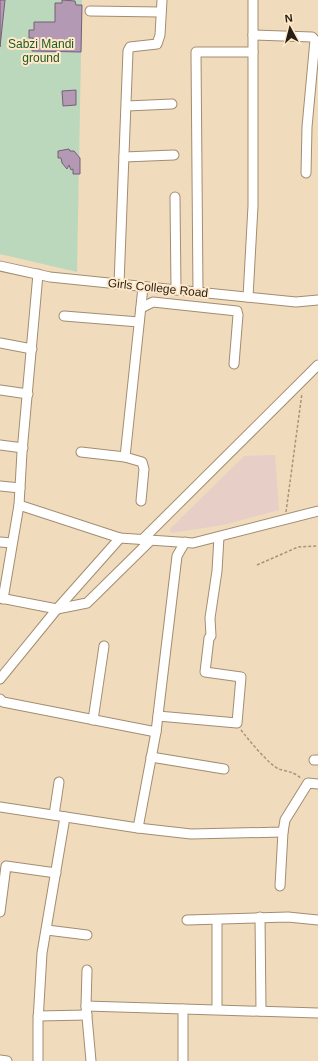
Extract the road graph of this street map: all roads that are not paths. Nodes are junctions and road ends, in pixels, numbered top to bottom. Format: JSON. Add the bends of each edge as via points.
{"nodes":[{"id":1,"x":162,"y":0,"type":"edge"},
{"id":2,"x":253,"y":0,"type":"edge"},
{"id":3,"x":90,"y":11,"type":"dead end"},
{"id":4,"x":161,"y":12,"type":"junction"},
{"id":5,"x":253,"y":35,"type":"junction"},
{"id":6,"x":253,"y":52,"type":"junction"},
{"id":7,"x":172,"y":104,"type":"dead end"},
{"id":8,"x":126,"y":106,"type":"junction"},
{"id":9,"x":174,"y":155,"type":"dead end"},
{"id":10,"x":124,"y":157,"type":"junction"},
{"id":11,"x":306,"y":173,"type":"dead end"},
{"id":12,"x":175,"y":196,"type":"dead end"},
{"id":13,"x":0,"y":266,"type":"edge"},
{"id":14,"x":38,"y":274,"type":"junction"},
{"id":15,"x":119,"y":284,"type":"junction"},
{"id":16,"x":142,"y":287,"type":"junction"},
{"id":17,"x":176,"y":290,"type":"junction"},
{"id":18,"x":198,"y":292,"type":"junction"},
{"id":19,"x":248,"y":297,"type":"junction"},
{"id":20,"x":318,"y":300,"type":"edge"},
{"id":21,"x":141,"y":308,"type":"junction"},
{"id":22,"x":64,"y":316,"type":"dead end"},
{"id":23,"x":139,"y":322,"type":"junction"},
{"id":24,"x":0,"y":343,"type":"edge"},
{"id":25,"x":32,"y":349,"type":"junction"},
{"id":26,"x":234,"y":364,"type":"dead end"},
{"id":27,"x":318,"y":365,"type":"edge"},
{"id":28,"x":0,"y":390,"type":"edge"},
{"id":29,"x":28,"y":394,"type":"junction"},
{"id":30,"x":0,"y":445,"type":"edge"},
{"id":31,"x":22,"y":448,"type":"junction"},
{"id":32,"x":81,"y":452,"type":"dead end"},
{"id":33,"x":125,"y":457,"type":"junction"},
{"id":34,"x":0,"y":486,"type":"edge"},
{"id":35,"x":20,"y":488,"type":"junction"},
{"id":36,"x":141,"y":501,"type":"dead end"},
{"id":37,"x":20,"y":505,"type":"junction"},
{"id":38,"x":318,"y":511,"type":"edge"},
{"id":39,"x":219,"y":537,"type":"junction"},
{"id":40,"x":120,"y":538,"type":"junction"},
{"id":41,"x":146,"y":540,"type":"junction"},
{"id":42,"x":0,"y":542,"type":"edge"},
{"id":43,"x":184,"y":542,"type":"junction"},
{"id":44,"x":12,"y":543,"type":"junction"},
{"id":45,"x":2,"y":598,"type":"edge"},
{"id":46,"x":57,"y":609,"type":"junction"},
{"id":47,"x":104,"y":646,"type":"dead end"},
{"id":48,"x":0,"y":679,"type":"edge"},
{"id":49,"x":0,"y":699,"type":"edge"},
{"id":50,"x":158,"y":716,"type":"junction"},
{"id":51,"x":93,"y":720,"type":"junction"},
{"id":52,"x":156,"y":732,"type":"junction"},
{"id":53,"x":151,"y":757,"type":"junction"},
{"id":54,"x":224,"y":769,"type":"dead end"},
{"id":55,"x":59,"y":782,"type":"dead end"},
{"id":56,"x":318,"y":784,"type":"edge"},
{"id":57,"x":0,"y":807,"type":"edge"},
{"id":58,"x":54,"y":815,"type":"junction"},
{"id":59,"x":65,"y":817,"type":"junction"},
{"id":60,"x":138,"y":828,"type":"junction"},
{"id":61,"x":283,"y":832,"type":"junction"},
{"id":62,"x":56,"y":873,"type":"junction"},
{"id":63,"x":280,"y":886,"type":"dead end"},
{"id":64,"x":0,"y":912,"type":"edge"},
{"id":65,"x":260,"y":917,"type":"junction"},
{"id":66,"x":187,"y":920,"type":"dead end"},
{"id":67,"x":217,"y":920,"type":"junction"},
{"id":68,"x":318,"y":920,"type":"edge"},
{"id":69,"x":47,"y":930,"type":"junction"},
{"id":70,"x":87,"y":935,"type":"dead end"},
{"id":71,"x":87,"y":970,"type":"dead end"},
{"id":72,"x":183,"y":1009,"type":"junction"},
{"id":73,"x":218,"y":1009,"type":"junction"},
{"id":74,"x":86,"y":1011,"type":"junction"},
{"id":75,"x":261,"y":1011,"type":"junction"},
{"id":76,"x":318,"y":1013,"type":"edge"},
{"id":77,"x":38,"y":1016,"type":"junction"},
{"id":78,"x":0,"y":1060,"type":"edge"},
{"id":79,"x":7,"y":1061,"type":"edge"},
{"id":80,"x":38,"y":1061,"type":"edge"},
{"id":81,"x":91,"y":1061,"type":"edge"},
{"id":82,"x":183,"y":1061,"type":"edge"}],
"edges":[{"from":1,"to":4,"type":"street"},
{"from":2,"to":5,"type":"street"},
{"from":3,"to":4,"type":"street"},
{"from":4,"to":8,"type":"street","via":[[157,44],[130,47],[128,51]]},
{"from":5,"to":6,"type":"street"},
{"from":5,"to":11,"type":"street","via":[[312,37],[315,40],[307,121]]},
{"from":6,"to":18,"type":"street","via":[[196,52]]},
{"from":6,"to":19,"type":"street","via":[[253,206]]},
{"from":7,"to":8,"type":"street"},
{"from":8,"to":10,"type":"street"},
{"from":9,"to":10,"type":"street"},
{"from":10,"to":15,"type":"street"},
{"from":12,"to":17,"type":"street"},
{"from":13,"to":14,"type":"street","name":"Girls College Road"},
{"from":14,"to":15,"type":"street","name":"Girls College Road"},
{"from":14,"to":25,"type":"street"},
{"from":15,"to":16,"type":"street","name":"Girls College Road"},
{"from":16,"to":17,"type":"street","name":"Girls College Road"},
{"from":16,"to":21,"type":"street"},
{"from":17,"to":18,"type":"street","name":"Girls College Road"},
{"from":18,"to":19,"type":"street","name":"Girls College Road"},
{"from":19,"to":20,"type":"street","name":"Girls College Road","via":[[296,302]]},
{"from":21,"to":23,"type":"street"},
{"from":21,"to":26,"type":"street","via":[[154,302],[237,311]]},
{"from":22,"to":23,"type":"street"},
{"from":23,"to":33,"type":"street"},
{"from":24,"to":25,"type":"street"},
{"from":25,"to":29,"type":"street"},
{"from":27,"to":41,"type":"street"},
{"from":28,"to":29,"type":"street"},
{"from":29,"to":31,"type":"street"},
{"from":30,"to":31,"type":"street"},
{"from":31,"to":35,"type":"street"},
{"from":32,"to":33,"type":"street"},
{"from":33,"to":36,"type":"street","via":[[142,462],[144,469]]},
{"from":34,"to":35,"type":"street"},
{"from":35,"to":37,"type":"street"},
{"from":37,"to":40,"type":"street"},
{"from":37,"to":44,"type":"street"},
{"from":38,"to":39,"type":"street"},
{"from":39,"to":43,"type":"street","via":[[193,543]]},
{"from":39,"to":50,"type":"street","via":[[210,618],[211,636],[205,672],[241,677],[237,723]]},
{"from":40,"to":41,"type":"street"},
{"from":40,"to":46,"type":"street"},
{"from":41,"to":43,"type":"street"},
{"from":41,"to":46,"type":"street","via":[[87,603]]},
{"from":42,"to":44,"type":"street"},
{"from":43,"to":50,"type":"street","via":[[177,556]]},
{"from":44,"to":45,"type":"street"},
{"from":45,"to":46,"type":"street"},
{"from":46,"to":48,"type":"street"},
{"from":47,"to":51,"type":"street"},
{"from":49,"to":51,"type":"street","via":[[3,702]]},
{"from":50,"to":52,"type":"street"},
{"from":51,"to":52,"type":"street"},
{"from":52,"to":53,"type":"street"},
{"from":53,"to":54,"type":"street"},
{"from":53,"to":60,"type":"street"},
{"from":55,"to":58,"type":"street"},
{"from":56,"to":61,"type":"street","via":[[308,783],[285,820]]},
{"from":57,"to":58,"type":"street"},
{"from":58,"to":59,"type":"street"},
{"from":59,"to":60,"type":"street"},
{"from":59,"to":62,"type":"street"},
{"from":60,"to":61,"type":"street","via":[[191,834]]},
{"from":61,"to":63,"type":"street"},
{"from":62,"to":64,"type":"street","via":[[6,866]]},
{"from":62,"to":69,"type":"street"},
{"from":65,"to":67,"type":"street"},
{"from":65,"to":68,"type":"street"},
{"from":65,"to":75,"type":"street"},
{"from":66,"to":67,"type":"street"},
{"from":67,"to":73,"type":"street"},
{"from":69,"to":70,"type":"street"},
{"from":69,"to":77,"type":"street","via":[[42,953]]},
{"from":71,"to":74,"type":"street"},
{"from":72,"to":73,"type":"street"},
{"from":72,"to":74,"type":"street"},
{"from":72,"to":82,"type":"street"},
{"from":73,"to":75,"type":"street"},
{"from":74,"to":77,"type":"street"},
{"from":74,"to":81,"type":"street"},
{"from":75,"to":76,"type":"street"},
{"from":77,"to":80,"type":"street"},
{"from":78,"to":79,"type":"street"}]}
